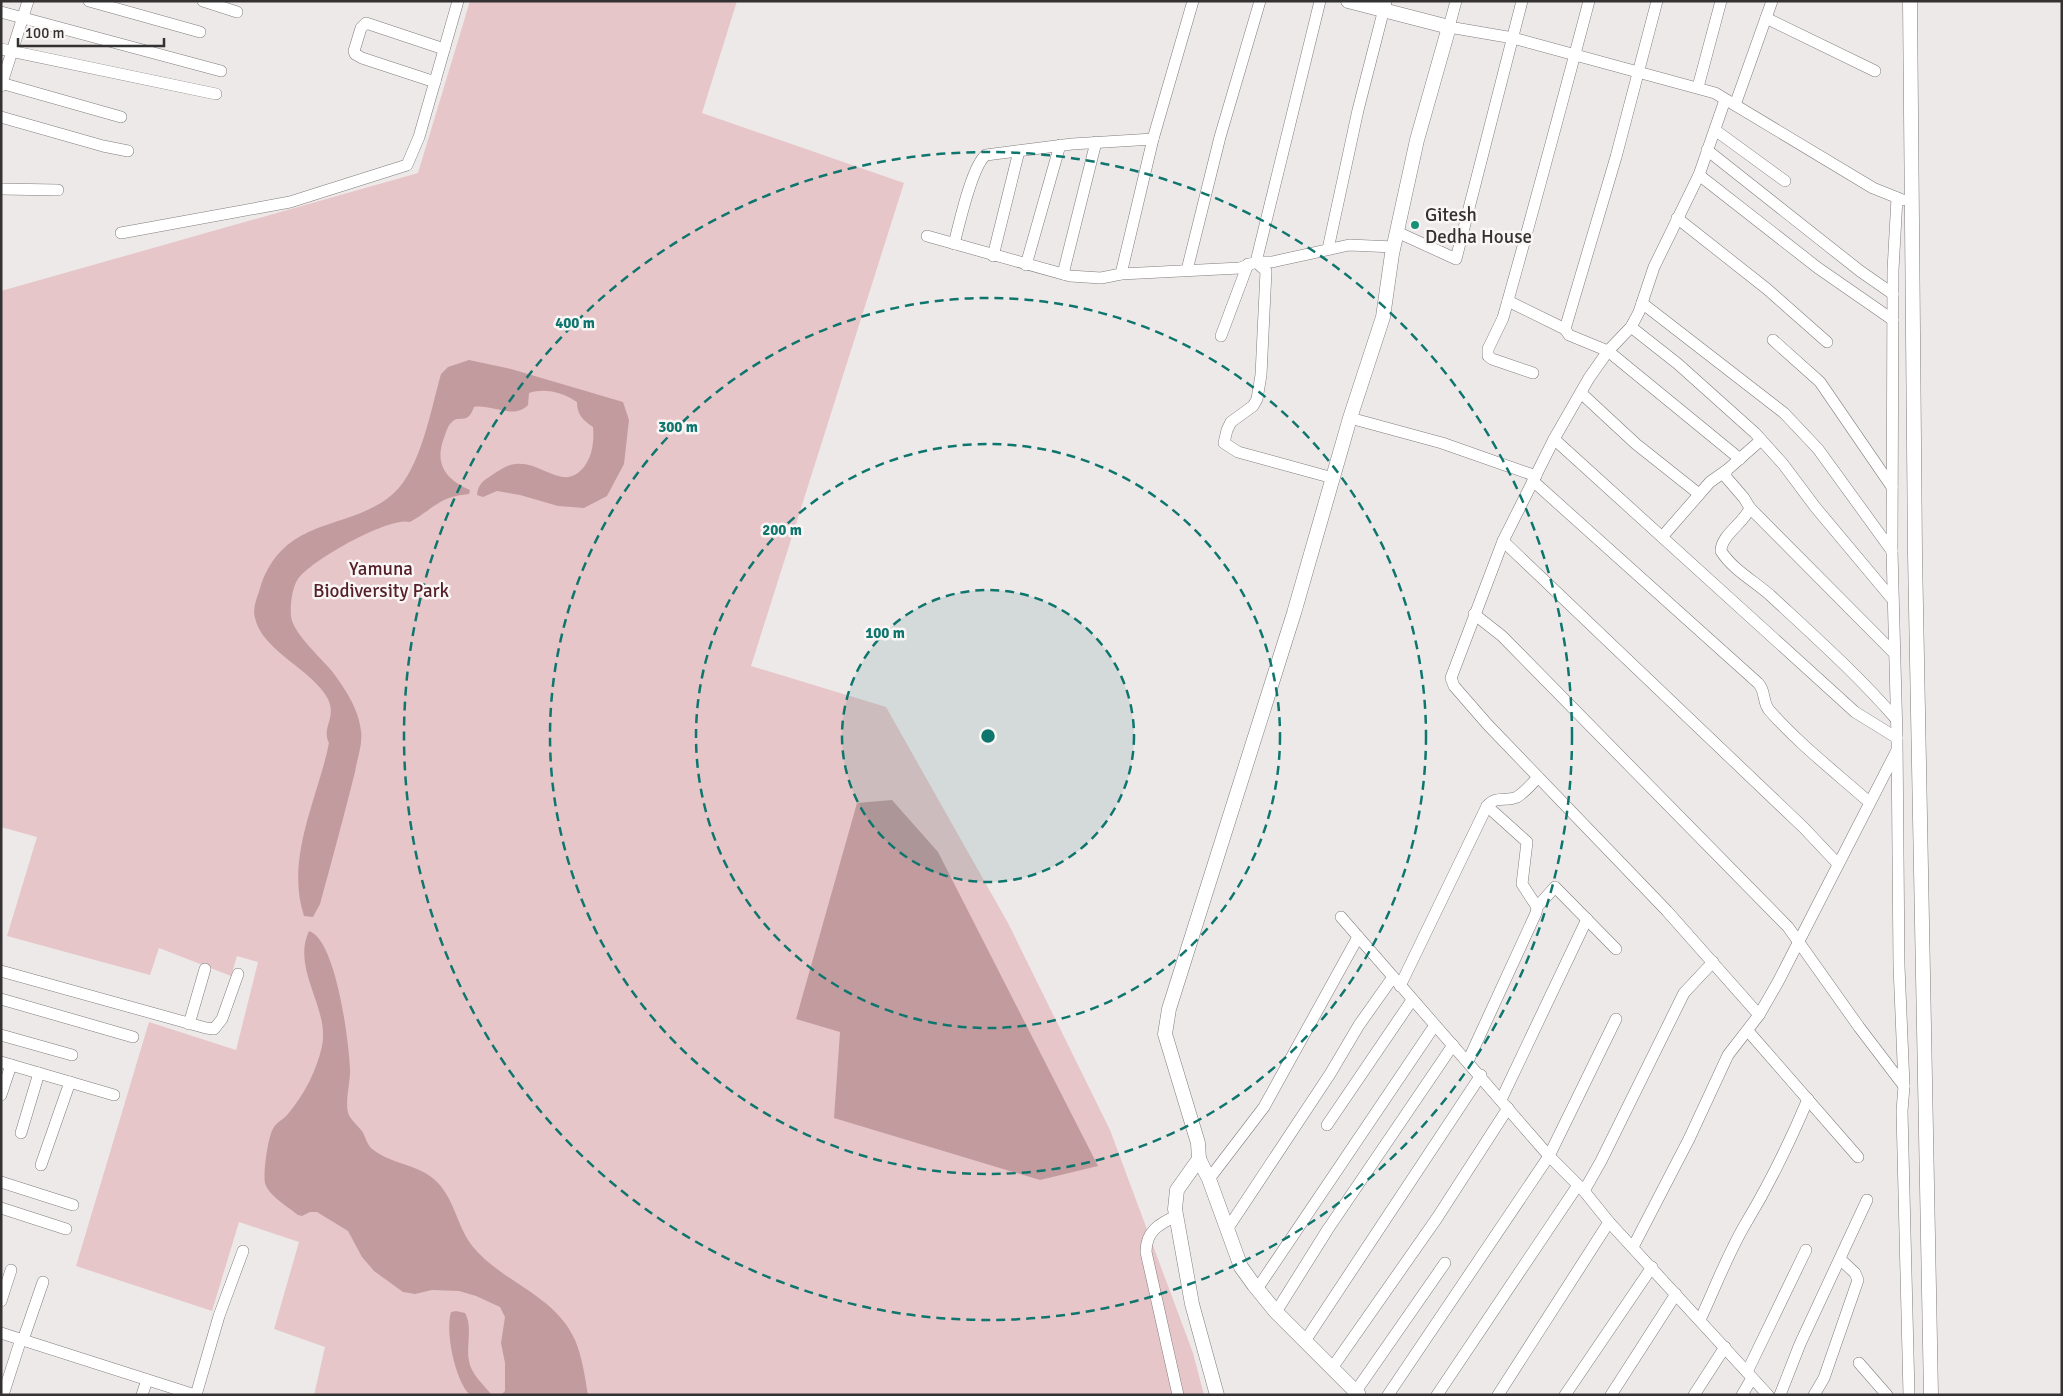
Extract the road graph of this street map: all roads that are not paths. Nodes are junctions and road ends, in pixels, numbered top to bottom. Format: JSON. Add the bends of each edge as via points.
{"nodes":[{"id":1,"x":28,"y":1,"type":"edge"},
{"id":2,"x":89,"y":1,"type":"edge"},
{"id":3,"x":203,"y":1,"type":"edge"},
{"id":4,"x":458,"y":1,"type":"edge"},
{"id":5,"x":1193,"y":1,"type":"edge"},
{"id":6,"x":1260,"y":1,"type":"edge"},
{"id":7,"x":1320,"y":1,"type":"edge"},
{"id":8,"x":1348,"y":1,"type":"edge"},
{"id":9,"x":1456,"y":1,"type":"edge"},
{"id":10,"x":1522,"y":1,"type":"edge"},
{"id":11,"x":1589,"y":1,"type":"edge"},
{"id":12,"x":1657,"y":1,"type":"edge"},
{"id":13,"x":1721,"y":1,"type":"edge"},
{"id":14,"x":1772,"y":1,"type":"edge"},
{"id":15,"x":1910,"y":1,"type":"edge"},
{"id":16,"x":1384,"y":6,"type":"edge"},
{"id":17,"x":1,"y":12,"type":"edge"},
{"id":18,"x":237,"y":12,"type":"dead end"},
{"id":19,"x":22,"y":18,"type":"junction"},
{"id":20,"x":1766,"y":18,"type":"junction"},
{"id":21,"x":1449,"y":27,"type":"junction"},
{"id":22,"x":200,"y":32,"type":"dead end"},
{"id":23,"x":1513,"y":38,"type":"junction"},
{"id":24,"x":444,"y":49,"type":"junction"},
{"id":25,"x":6,"y":50,"type":"edge"},
{"id":26,"x":1574,"y":53,"type":"junction"},
{"id":27,"x":222,"y":71,"type":"dead end"},
{"id":28,"x":1875,"y":71,"type":"dead end"},
{"id":29,"x":1636,"y":72,"type":"junction"},
{"id":30,"x":435,"y":82,"type":"junction"},
{"id":31,"x":1,"y":84,"type":"edge"},
{"id":32,"x":1698,"y":87,"type":"junction"},
{"id":33,"x":216,"y":94,"type":"dead end"},
{"id":34,"x":1730,"y":102,"type":"junction"},
{"id":35,"x":1,"y":117,"type":"edge"},
{"id":36,"x":120,"y":117,"type":"dead end"},
{"id":37,"x":1715,"y":130,"type":"junction"},
{"id":38,"x":1152,"y":140,"type":"junction"},
{"id":39,"x":1096,"y":142,"type":"junction"},
{"id":40,"x":1060,"y":145,"type":"junction"},
{"id":41,"x":1019,"y":150,"type":"junction"},
{"id":42,"x":1707,"y":150,"type":"junction"},
{"id":43,"x":128,"y":151,"type":"dead end"},
{"id":44,"x":1698,"y":174,"type":"junction"},
{"id":45,"x":1786,"y":181,"type":"dead end"},
{"id":46,"x":1,"y":189,"type":"edge"},
{"id":47,"x":58,"y":190,"type":"dead end"},
{"id":48,"x":1897,"y":198,"type":"junction"},
{"id":49,"x":1912,"y":203,"type":"junction"},
{"id":50,"x":1677,"y":218,"type":"junction"},
{"id":51,"x":1397,"y":232,"type":"junction"},
{"id":52,"x":121,"y":233,"type":"dead end"},
{"id":53,"x":926,"y":236,"type":"dead end"},
{"id":54,"x":954,"y":244,"type":"junction"},
{"id":55,"x":1394,"y":247,"type":"junction"},
{"id":56,"x":1328,"y":249,"type":"junction"},
{"id":57,"x":993,"y":256,"type":"junction"},
{"id":58,"x":1252,"y":263,"type":"junction"},
{"id":59,"x":1026,"y":265,"type":"junction"},
{"id":60,"x":1187,"y":270,"type":"junction"},
{"id":61,"x":1062,"y":274,"type":"junction"},
{"id":62,"x":1121,"y":274,"type":"junction"},
{"id":63,"x":1893,"y":294,"type":"junction"},
{"id":64,"x":1508,"y":301,"type":"junction"},
{"id":65,"x":1642,"y":303,"type":"junction"},
{"id":66,"x":1893,"y":320,"type":"junction"},
{"id":67,"x":1632,"y":327,"type":"junction"},
{"id":68,"x":1565,"y":329,"type":"junction"},
{"id":69,"x":1221,"y":336,"type":"dead end"},
{"id":70,"x":1773,"y":340,"type":"dead end"},
{"id":71,"x":1827,"y":342,"type":"dead end"},
{"id":72,"x":1608,"y":351,"type":"junction"},
{"id":73,"x":1533,"y":373,"type":"dead end"},
{"id":74,"x":1580,"y":393,"type":"junction"},
{"id":75,"x":1350,"y":418,"type":"junction"},
{"id":76,"x":1554,"y":439,"type":"junction"},
{"id":77,"x":1761,"y":440,"type":"junction"},
{"id":78,"x":1740,"y":458,"type":"junction"},
{"id":79,"x":1726,"y":470,"type":"junction"},
{"id":80,"x":1332,"y":478,"type":"junction"},
{"id":81,"x":1534,"y":478,"type":"junction"},
{"id":82,"x":1892,"y":487,"type":"junction"},
{"id":83,"x":1699,"y":494,"type":"junction"},
{"id":84,"x":1750,"y":508,"type":"junction"},
{"id":85,"x":1662,"y":537,"type":"junction"},
{"id":86,"x":1503,"y":540,"type":"junction"},
{"id":87,"x":1892,"y":551,"type":"junction"},
{"id":88,"x":1893,"y":600,"type":"junction"},
{"id":89,"x":1474,"y":614,"type":"junction"},
{"id":90,"x":1894,"y":653,"type":"junction"},
{"id":91,"x":1896,"y":719,"type":"junction"},
{"id":92,"x":1897,"y":738,"type":"junction"},
{"id":93,"x":1897,"y":750,"type":"junction"},
{"id":94,"x":1538,"y":777,"type":"junction"},
{"id":95,"x":1869,"y":802,"type":"junction"},
{"id":96,"x":1487,"y":806,"type":"junction"},
{"id":97,"x":1838,"y":864,"type":"junction"},
{"id":98,"x":1537,"y":907,"type":"junction"},
{"id":99,"x":1341,"y":917,"type":"dead end"},
{"id":100,"x":1587,"y":920,"type":"junction"},
{"id":101,"x":1358,"y":937,"type":"junction"},
{"id":102,"x":1798,"y":941,"type":"junction"},
{"id":103,"x":1616,"y":949,"type":"dead end"},
{"id":104,"x":1713,"y":962,"type":"junction"},
{"id":105,"x":205,"y":969,"type":"dead end"},
{"id":106,"x":1,"y":971,"type":"edge"},
{"id":107,"x":238,"y":974,"type":"dead end"},
{"id":108,"x":1396,"y":981,"type":"junction"},
{"id":109,"x":1,"y":998,"type":"edge"},
{"id":110,"x":1412,"y":1000,"type":"junction"},
{"id":111,"x":1760,"y":1014,"type":"junction"},
{"id":112,"x":1616,"y":1019,"type":"dead end"},
{"id":113,"x":189,"y":1024,"type":"junction"},
{"id":114,"x":1435,"y":1025,"type":"junction"},
{"id":115,"x":1748,"y":1030,"type":"junction"},
{"id":116,"x":1,"y":1035,"type":"edge"},
{"id":117,"x":133,"y":1037,"type":"dead end"},
{"id":118,"x":1453,"y":1045,"type":"junction"},
{"id":119,"x":72,"y":1055,"type":"dead end"},
{"id":120,"x":1468,"y":1062,"type":"junction"},
{"id":121,"x":6,"y":1064,"type":"edge"},
{"id":122,"x":39,"y":1074,"type":"junction"},
{"id":123,"x":1481,"y":1075,"type":"junction"},
{"id":124,"x":70,"y":1082,"type":"junction"},
{"id":125,"x":1904,"y":1086,"type":"junction"},
{"id":126,"x":1,"y":1095,"type":"edge"},
{"id":127,"x":114,"y":1096,"type":"dead end"},
{"id":128,"x":1808,"y":1099,"type":"junction"},
{"id":129,"x":1504,"y":1104,"type":"junction"},
{"id":130,"x":1327,"y":1125,"type":"dead end"},
{"id":131,"x":21,"y":1133,"type":"dead end"},
{"id":132,"x":1549,"y":1156,"type":"junction"},
{"id":133,"x":1858,"y":1157,"type":"dead end"},
{"id":134,"x":1199,"y":1159,"type":"junction"},
{"id":135,"x":41,"y":1165,"type":"dead end"},
{"id":136,"x":1209,"y":1179,"type":"junction"},
{"id":137,"x":1,"y":1182,"type":"edge"},
{"id":138,"x":1581,"y":1188,"type":"junction"},
{"id":139,"x":1867,"y":1200,"type":"dead end"},
{"id":140,"x":73,"y":1205,"type":"dead end"},
{"id":141,"x":1,"y":1208,"type":"edge"},
{"id":142,"x":1176,"y":1216,"type":"junction"},
{"id":143,"x":1608,"y":1222,"type":"junction"},
{"id":144,"x":1228,"y":1228,"type":"junction"},
{"id":145,"x":66,"y":1229,"type":"dead end"},
{"id":146,"x":1632,"y":1247,"type":"junction"},
{"id":147,"x":1806,"y":1250,"type":"dead end"},
{"id":148,"x":243,"y":1251,"type":"dead end"},
{"id":149,"x":1840,"y":1259,"type":"junction"},
{"id":150,"x":1445,"y":1263,"type":"dead end"},
{"id":151,"x":1652,"y":1267,"type":"junction"},
{"id":152,"x":11,"y":1270,"type":"dead end"},
{"id":153,"x":42,"y":1282,"type":"dead end"},
{"id":154,"x":1257,"y":1289,"type":"junction"},
{"id":155,"x":1676,"y":1294,"type":"junction"},
{"id":156,"x":1,"y":1301,"type":"edge"},
{"id":157,"x":1276,"y":1312,"type":"junction"},
{"id":158,"x":1700,"y":1320,"type":"junction"},
{"id":159,"x":1,"y":1333,"type":"edge"},
{"id":160,"x":22,"y":1340,"type":"junction"},
{"id":161,"x":1305,"y":1341,"type":"junction"},
{"id":162,"x":1726,"y":1347,"type":"junction"},
{"id":163,"x":1859,"y":1363,"type":"dead end"},
{"id":164,"x":1332,"y":1368,"type":"junction"},
{"id":165,"x":1749,"y":1375,"type":"junction"},
{"id":166,"x":147,"y":1380,"type":"junction"},
{"id":167,"x":178,"y":1392,"type":"edge"},
{"id":168,"x":1358,"y":1393,"type":"edge"},
{"id":169,"x":3,"y":1395,"type":"edge"},
{"id":170,"x":142,"y":1395,"type":"edge"},
{"id":171,"x":196,"y":1395,"type":"edge"},
{"id":172,"x":1178,"y":1395,"type":"edge"},
{"id":173,"x":1217,"y":1395,"type":"edge"},
{"id":174,"x":1388,"y":1395,"type":"edge"},
{"id":175,"x":1438,"y":1395,"type":"edge"},
{"id":176,"x":1498,"y":1395,"type":"edge"},
{"id":177,"x":1566,"y":1395,"type":"edge"},
{"id":178,"x":1610,"y":1395,"type":"edge"},
{"id":179,"x":1694,"y":1395,"type":"edge"},
{"id":180,"x":1742,"y":1395,"type":"edge"},
{"id":181,"x":1768,"y":1395,"type":"edge"},
{"id":182,"x":1780,"y":1395,"type":"edge"},
{"id":183,"x":1814,"y":1395,"type":"edge"},
{"id":184,"x":1887,"y":1395,"type":"edge"},
{"id":185,"x":1909,"y":1395,"type":"edge"},
{"id":186,"x":1931,"y":1395,"type":"edge"}],
"edges":[{"from":1,"to":19,"type":"street"},
{"from":2,"to":22,"type":"street"},
{"from":3,"to":18,"type":"street"},
{"from":4,"to":24,"type":"street"},
{"from":5,"to":38,"type":"street"},
{"from":6,"to":60,"type":"street","via":[[1220,137]]},
{"from":7,"to":58,"type":"street"},
{"from":8,"to":16,"type":"street"},
{"from":9,"to":21,"type":"street"},
{"from":10,"to":23,"type":"street"},
{"from":11,"to":26,"type":"street"},
{"from":12,"to":29,"type":"street"},
{"from":13,"to":32,"type":"street"},
{"from":14,"to":20,"type":"street"},
{"from":15,"to":49,"type":"street"},
{"from":16,"to":21,"type":"street"},
{"from":16,"to":56,"type":"street"},
{"from":17,"to":19,"type":"street"},
{"from":19,"to":25,"type":"street"},
{"from":19,"to":27,"type":"street"},
{"from":20,"to":28,"type":"street"},
{"from":20,"to":34,"type":"street"},
{"from":21,"to":23,"type":"street"},
{"from":21,"to":51,"type":"street","via":[[1417,140]]},
{"from":23,"to":26,"type":"street"},
{"from":23,"to":51,"type":"street","via":[[1456,259]]},
{"from":24,"to":30,"type":"street"},
{"from":24,"to":30,"type":"street","via":[[366,23],[361,28],[354,51],[362,58]]},
{"from":25,"to":31,"type":"street"},
{"from":25,"to":33,"type":"street"},
{"from":26,"to":29,"type":"street"},
{"from":26,"to":64,"type":"street","via":[[1566,97]]},
{"from":29,"to":32,"type":"street"},
{"from":29,"to":68,"type":"street","via":[[1616,157]]},
{"from":30,"to":52,"type":"street","via":[[413,153],[403,168],[290,202]]},
{"from":31,"to":36,"type":"street"},
{"from":32,"to":34,"type":"street"},
{"from":34,"to":37,"type":"street"},
{"from":34,"to":48,"type":"street","via":[[1873,188]]},
{"from":35,"to":43,"type":"street"},
{"from":37,"to":42,"type":"street"},
{"from":37,"to":45,"type":"street"},
{"from":38,"to":39,"type":"street"},
{"from":38,"to":62,"type":"street"},
{"from":39,"to":40,"type":"street"},
{"from":39,"to":61,"type":"street"},
{"from":40,"to":41,"type":"street"},
{"from":40,"to":59,"type":"street"},
{"from":41,"to":54,"type":"street","via":[[986,155],[981,159]]},
{"from":41,"to":57,"type":"street"},
{"from":42,"to":44,"type":"street"},
{"from":42,"to":63,"type":"street"},
{"from":44,"to":50,"type":"street"},
{"from":44,"to":66,"type":"street","via":[[1818,268]]},
{"from":46,"to":47,"type":"street"},
{"from":48,"to":49,"type":"street"},
{"from":48,"to":63,"type":"street"},
{"from":49,"to":186,"type":"street","via":[[1915,554]]},
{"from":50,"to":65,"type":"street","via":[[1654,267]]},
{"from":50,"to":71,"type":"street"},
{"from":51,"to":55,"type":"street"},
{"from":53,"to":54,"type":"street"},
{"from":54,"to":57,"type":"street"},
{"from":55,"to":56,"type":"street","via":[[1349,245]]},
{"from":55,"to":75,"type":"street","via":[[1383,317]]},
{"from":56,"to":58,"type":"street","via":[[1272,262]]},
{"from":57,"to":59,"type":"street"},
{"from":58,"to":60,"type":"street","via":[[1240,268]]},
{"from":58,"to":69,"type":"street"},
{"from":58,"to":80,"type":"street","via":[[1266,271],[1260,386],[1253,406],[1231,422],[1224,443],[1238,452]]},
{"from":59,"to":61,"type":"street"},
{"from":60,"to":62,"type":"street"},
{"from":61,"to":62,"type":"street","via":[[1101,278]]},
{"from":63,"to":66,"type":"street"},
{"from":64,"to":68,"type":"street"},
{"from":64,"to":73,"type":"street","via":[[1488,356]]},
{"from":65,"to":67,"type":"street"},
{"from":65,"to":87,"type":"street","via":[[1784,413],[1818,449]]},
{"from":66,"to":82,"type":"street"},
{"from":67,"to":72,"type":"street"},
{"from":67,"to":77,"type":"street"},
{"from":68,"to":72,"type":"street","via":[[1569,335]]},
{"from":70,"to":82,"type":"street","via":[[1820,382]]},
{"from":72,"to":74,"type":"street"},
{"from":72,"to":78,"type":"street"},
{"from":74,"to":76,"type":"street"},
{"from":74,"to":83,"type":"street","via":[[1636,444]]},
{"from":75,"to":80,"type":"street"},
{"from":75,"to":81,"type":"street","via":[[1442,444]]},
{"from":76,"to":81,"type":"street"},
{"from":76,"to":85,"type":"street"},
{"from":77,"to":78,"type":"street"},
{"from":77,"to":88,"type":"street"},
{"from":78,"to":79,"type":"street"},
{"from":79,"to":83,"type":"street"},
{"from":79,"to":84,"type":"street","via":[[1727,480]]},
{"from":80,"to":134,"type":"street","via":[[1294,613],[1169,1009],[1164,1034],[1198,1143]]},
{"from":81,"to":86,"type":"street"},
{"from":81,"to":95,"type":"street","via":[[1758,682],[1763,688],[1764,702],[1788,730]]},
{"from":82,"to":87,"type":"street"},
{"from":83,"to":85,"type":"street"},
{"from":84,"to":90,"type":"street"},
{"from":84,"to":91,"type":"street","via":[[1721,546],[1726,559],[1754,580],[1870,688]]},
{"from":85,"to":92,"type":"street","via":[[1855,712]]},
{"from":86,"to":89,"type":"street"},
{"from":86,"to":97,"type":"street"},
{"from":87,"to":88,"type":"street"},
{"from":88,"to":90,"type":"street"},
{"from":89,"to":94,"type":"street","via":[[1452,671],[1454,686]]},
{"from":89,"to":102,"type":"street","via":[[1502,636],[1788,927]]},
{"from":90,"to":91,"type":"street"},
{"from":91,"to":92,"type":"street"},
{"from":92,"to":93,"type":"street"},
{"from":93,"to":95,"type":"street"},
{"from":93,"to":125,"type":"street","via":[[1897,890]]},
{"from":94,"to":96,"type":"street","via":[[1515,798],[1497,799]]},
{"from":94,"to":104,"type":"street"},
{"from":95,"to":97,"type":"street"},
{"from":96,"to":98,"type":"street","via":[[1527,842],[1522,884]]},
{"from":96,"to":108,"type":"street"},
{"from":97,"to":102,"type":"street"},
{"from":98,"to":100,"type":"street","via":[[1554,887]]},
{"from":98,"to":120,"type":"street","via":[[1534,920]]},
{"from":99,"to":101,"type":"street"},
{"from":100,"to":103,"type":"street"},
{"from":100,"to":129,"type":"street"},
{"from":101,"to":108,"type":"street"},
{"from":101,"to":136,"type":"street","via":[[1264,1107]]},
{"from":102,"to":111,"type":"street"},
{"from":102,"to":125,"type":"street"},
{"from":104,"to":111,"type":"street"},
{"from":104,"to":138,"type":"street","via":[[1684,993],[1601,1161]]},
{"from":105,"to":113,"type":"street"},
{"from":106,"to":113,"type":"street"},
{"from":107,"to":113,"type":"street","via":[[218,1026],[214,1029]]},
{"from":108,"to":110,"type":"street"},
{"from":108,"to":144,"type":"street","via":[[1359,1025]]},
{"from":109,"to":117,"type":"street"},
{"from":110,"to":114,"type":"street"},
{"from":110,"to":130,"type":"street"},
{"from":111,"to":115,"type":"street"},
{"from":112,"to":132,"type":"street"},
{"from":114,"to":118,"type":"street"},
{"from":114,"to":154,"type":"street"},
{"from":115,"to":128,"type":"street"},
{"from":115,"to":146,"type":"street","via":[[1728,1055],[1690,1139]]},
{"from":116,"to":119,"type":"street"},
{"from":118,"to":120,"type":"street"},
{"from":118,"to":157,"type":"street","via":[[1333,1221]]},
{"from":120,"to":123,"type":"street"},
{"from":121,"to":122,"type":"street"},
{"from":121,"to":126,"type":"street"},
{"from":122,"to":124,"type":"street"},
{"from":122,"to":131,"type":"street"},
{"from":123,"to":129,"type":"street"},
{"from":123,"to":161,"type":"street"},
{"from":124,"to":127,"type":"street"},
{"from":124,"to":135,"type":"street"},
{"from":125,"to":185,"type":"street"},
{"from":128,"to":133,"type":"street"},
{"from":128,"to":158,"type":"street","via":[[1789,1144],[1746,1223]]},
{"from":129,"to":132,"type":"street"},
{"from":129,"to":164,"type":"street","via":[[1437,1218]]},
{"from":132,"to":138,"type":"street"},
{"from":132,"to":174,"type":"street"},
{"from":134,"to":136,"type":"street"},
{"from":134,"to":142,"type":"street","via":[[1177,1190]]},
{"from":136,"to":144,"type":"street"},
{"from":137,"to":140,"type":"street"},
{"from":138,"to":143,"type":"street"},
{"from":138,"to":175,"type":"street"},
{"from":139,"to":149,"type":"street"},
{"from":141,"to":145,"type":"street"},
{"from":142,"to":172,"type":"street","via":[[1153,1229],[1146,1240],[1146,1252]]},
{"from":142,"to":173,"type":"street","via":[[1192,1304]]},
{"from":143,"to":146,"type":"street"},
{"from":143,"to":176,"type":"street"},
{"from":144,"to":154,"type":"street","via":[[1242,1267]]},
{"from":146,"to":151,"type":"street"},
{"from":147,"to":165,"type":"street"},
{"from":148,"to":171,"type":"street","via":[[219,1316]]},
{"from":149,"to":182,"type":"street"},
{"from":149,"to":183,"type":"street","via":[[1856,1273],[1858,1280],[1824,1378]]},
{"from":150,"to":168,"type":"street"},
{"from":151,"to":155,"type":"street"},
{"from":151,"to":177,"type":"street"},
{"from":152,"to":156,"type":"street"},
{"from":153,"to":160,"type":"street"},
{"from":154,"to":157,"type":"street"},
{"from":155,"to":158,"type":"street"},
{"from":155,"to":178,"type":"street"},
{"from":157,"to":161,"type":"street"},
{"from":158,"to":162,"type":"street"},
{"from":159,"to":160,"type":"street"},
{"from":160,"to":166,"type":"street"},
{"from":160,"to":169,"type":"street"},
{"from":161,"to":164,"type":"street"},
{"from":162,"to":165,"type":"street"},
{"from":162,"to":179,"type":"street"},
{"from":163,"to":184,"type":"street"},
{"from":164,"to":168,"type":"street"},
{"from":165,"to":180,"type":"street"},
{"from":165,"to":181,"type":"street"},
{"from":166,"to":167,"type":"street"},
{"from":166,"to":170,"type":"street"},
{"from":167,"to":171,"type":"street"}]}
